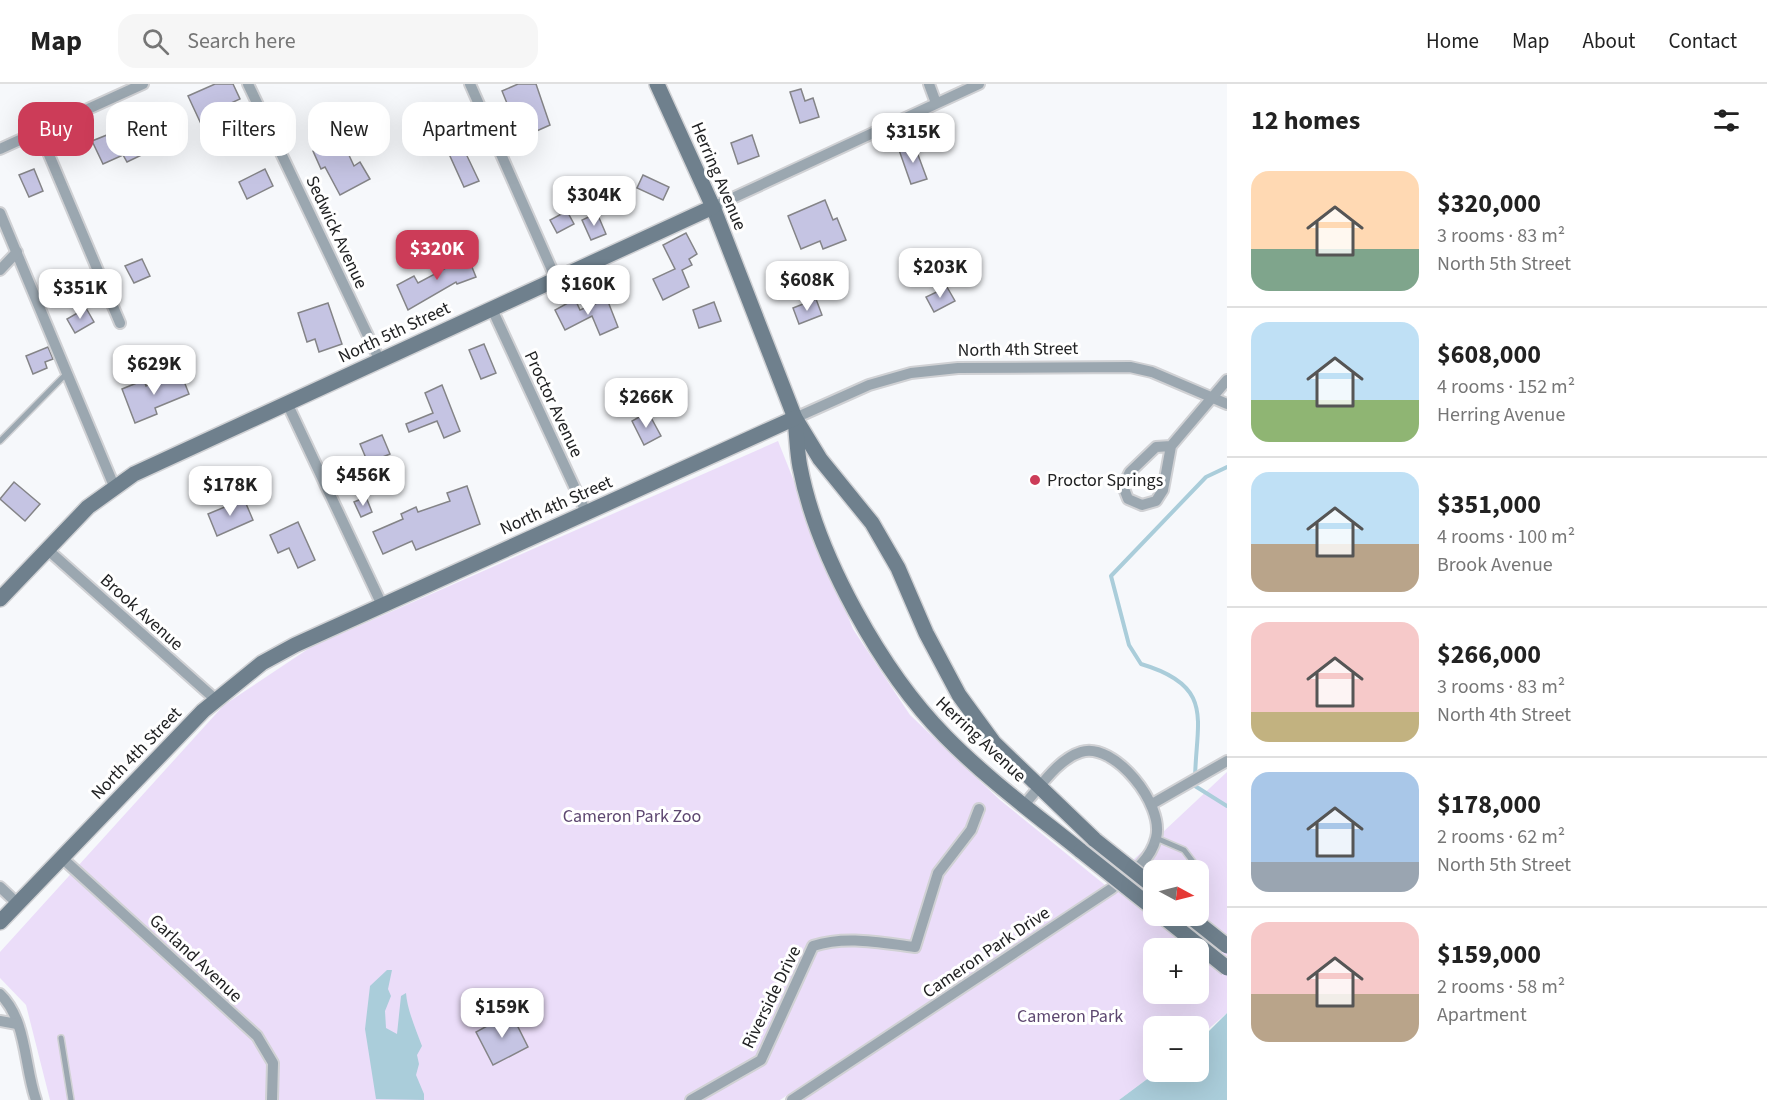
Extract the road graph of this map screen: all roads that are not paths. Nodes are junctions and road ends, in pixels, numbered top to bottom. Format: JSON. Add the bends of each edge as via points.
{"nodes":[{"id":1,"x":143,"y":84,"type":"edge"},
{"id":2,"x":248,"y":84,"type":"edge"},
{"id":3,"x":470,"y":84,"type":"edge"},
{"id":4,"x":657,"y":84,"type":"edge"},
{"id":5,"x":929,"y":84,"type":"edge"},
{"id":6,"x":979,"y":84,"type":"edge"},
{"id":7,"x":936,"y":103,"type":"junction"},
{"id":8,"x":94,"y":106,"type":"edge"},
{"id":9,"x":18,"y":141,"type":"edge"},
{"id":10,"x":0,"y":149,"type":"edge"},
{"id":11,"x":50,"y":156,"type":"edge"},
{"id":12,"x":712,"y":207,"type":"junction"},
{"id":13,"x":0,"y":213,"type":"edge"},
{"id":14,"x":17,"y":252,"type":"junction"},
{"id":15,"x":0,"y":270,"type":"edge"},
{"id":16,"x":556,"y":279,"type":"junction"},
{"id":17,"x":492,"y":309,"type":"junction"},
{"id":18,"x":120,"y":322,"type":"dead end"},
{"id":19,"x":380,"y":361,"type":"junction"},
{"id":20,"x":67,"y":373,"type":"junction"},
{"id":21,"x":1227,"y":380,"type":"edge"},
{"id":22,"x":1212,"y":397,"type":"junction"},
{"id":23,"x":287,"y":403,"type":"junction"},
{"id":24,"x":1227,"y":404,"type":"edge"},
{"id":25,"x":795,"y":418,"type":"junction"},
{"id":26,"x":0,"y":441,"type":"edge"},
{"id":27,"x":1171,"y":446,"type":"junction"},
{"id":28,"x":114,"y":486,"type":"junction"},
{"id":29,"x":586,"y":512,"type":"junction"},
{"id":30,"x":48,"y":550,"type":"junction"},
{"id":31,"x":0,"y":599,"type":"edge"},
{"id":32,"x":382,"y":605,"type":"junction"},
{"id":33,"x":215,"y":699,"type":"junction"},
{"id":34,"x":1227,"y":761,"type":"edge"},
{"id":35,"x":1040,"y":787,"type":"junction"},
{"id":36,"x":1152,"y":804,"type":"junction"},
{"id":37,"x":1024,"y":805,"type":"junction"},
{"id":38,"x":978,"y":809,"type":"dead end"},
{"id":39,"x":1156,"y":838,"type":"junction"},
{"id":40,"x":62,"y":858,"type":"junction"},
{"id":41,"x":1192,"y":860,"type":"edge"},
{"id":42,"x":1143,"y":878,"type":"edge"},
{"id":43,"x":0,"y":887,"type":"edge"},
{"id":44,"x":1143,"y":900,"type":"edge"},
{"id":45,"x":18,"y":904,"type":"junction"},
{"id":46,"x":0,"y":922,"type":"edge"},
{"id":47,"x":1175,"y":926,"type":"edge"},
{"id":48,"x":1200,"y":926,"type":"edge"},
{"id":49,"x":1190,"y":931,"type":"dead end"},
{"id":50,"x":1192,"y":938,"type":"edge"},
{"id":51,"x":1227,"y":946,"type":"edge"},
{"id":52,"x":1227,"y":968,"type":"edge"},
{"id":53,"x":0,"y":994,"type":"edge"},
{"id":54,"x":0,"y":1020,"type":"edge"},
{"id":55,"x":17,"y":1024,"type":"junction"},
{"id":56,"x":61,"y":1038,"type":"dead end"},
{"id":57,"x":36,"y":1100,"type":"edge"},
{"id":58,"x":71,"y":1100,"type":"edge"},
{"id":59,"x":272,"y":1100,"type":"edge"},
{"id":60,"x":691,"y":1100,"type":"edge"},
{"id":61,"x":792,"y":1100,"type":"edge"}],
"edges":[{"from":1,"to":8,"type":"street"},
{"from":2,"to":19,"type":"street","name":"Sedwick Avenue"},
{"from":3,"to":16,"type":"street"},
{"from":4,"to":12,"type":"main road","name":"Herring Avenue"},
{"from":5,"to":7,"type":"street"},
{"from":6,"to":7,"type":"street","name":"North 5th Street"},
{"from":7,"to":12,"type":"street","name":"North 5th Street"},
{"from":9,"to":10,"type":"street"},
{"from":11,"to":18,"type":"street"},
{"from":12,"to":16,"type":"main road","name":"North 5th Street"},
{"from":12,"to":25,"type":"main road","name":"Herring Avenue"},
{"from":13,"to":14,"type":"street"},
{"from":14,"to":15,"type":"street"},
{"from":14,"to":20,"type":"street"},
{"from":16,"to":17,"type":"main road","name":"North 5th Street"},
{"from":17,"to":19,"type":"main road","name":"North 5th Street"},
{"from":17,"to":29,"type":"street","name":"Proctor Avenue"},
{"from":19,"to":23,"type":"main road","name":"North 5th Street"},
{"from":20,"to":26,"type":"lane"},
{"from":20,"to":28,"type":"street"},
{"from":21,"to":22,"type":"street"},
{"from":22,"to":24,"type":"street","name":"North 4th Street"},
{"from":22,"to":25,"type":"street","name":"North 4th Street","via":[[1130,367],[958,368],[911,373],[869,385]]},
{"from":22,"to":27,"type":"street"},
{"from":23,"to":28,"type":"main road","name":"North 5th Street"},
{"from":23,"to":32,"type":"street"},
{"from":25,"to":29,"type":"main road","name":"North 4th Street"},
{"from":25,"to":35,"type":"main road","name":"Herring Avenue","via":[[820,459],[872,523],[959,695],[994,743]]},
{"from":25,"to":37,"type":"main road","name":"Herring Avenue","via":[[800,467],[820,531],[872,641],[916,705],[946,737]]},
{"from":27,"to":27,"type":"street","via":[[1156,447],[1130,472],[1123,486],[1128,499],[1142,504],[1156,501],[1163,490]]},
{"from":28,"to":30,"type":"main road","name":"North 5th Street","via":[[88,507]]},
{"from":29,"to":32,"type":"main road","name":"North 4th Street"},
{"from":30,"to":31,"type":"main road","name":"North 5th Street"},
{"from":30,"to":33,"type":"street","name":"Brook Avenue"},
{"from":32,"to":33,"type":"main road","name":"North 4th Street","via":[[262,663]]},
{"from":33,"to":40,"type":"main road","name":"North 4th Street"},
{"from":34,"to":36,"type":"street"},
{"from":35,"to":36,"type":"street","via":[[1068,757],[1083,751],[1099,753],[1128,772]]},
{"from":35,"to":37,"type":"street"},
{"from":35,"to":42,"type":"main road","name":"Herring Avenue","bridge":true,"via":[[1095,840]]},
{"from":36,"to":39,"type":"street","via":[[1158,823]]},
{"from":37,"to":44,"type":"main road","name":"Herring Avenue","bridge":true},
{"from":38,"to":60,"type":"street","name":"Riverside Drive","via":[[971,830],[938,873],[915,947],[854,939],[813,946],[761,1060]]},
{"from":39,"to":41,"type":"lane","via":[[1184,850]]},
{"from":39,"to":61,"type":"street","name":"Cameron Park Drive","via":[[1149,857],[1111,889]]},
{"from":40,"to":45,"type":"main road","name":"North 4th Street"},
{"from":40,"to":59,"type":"street","name":"Garland Avenue","via":[[257,1036],[273,1063]]},
{"from":43,"to":45,"type":"street"},
{"from":45,"to":46,"type":"main road","name":"North 4th Street"},
{"from":47,"to":52,"type":"main road","bridge":true},
{"from":48,"to":51,"type":"main road","bridge":true},
{"from":49,"to":50,"type":"lane"},
{"from":53,"to":55,"type":"street","via":[[10,1003]]},
{"from":54,"to":55,"type":"street"},
{"from":55,"to":57,"type":"street"},
{"from":56,"to":58,"type":"lane"}]}
